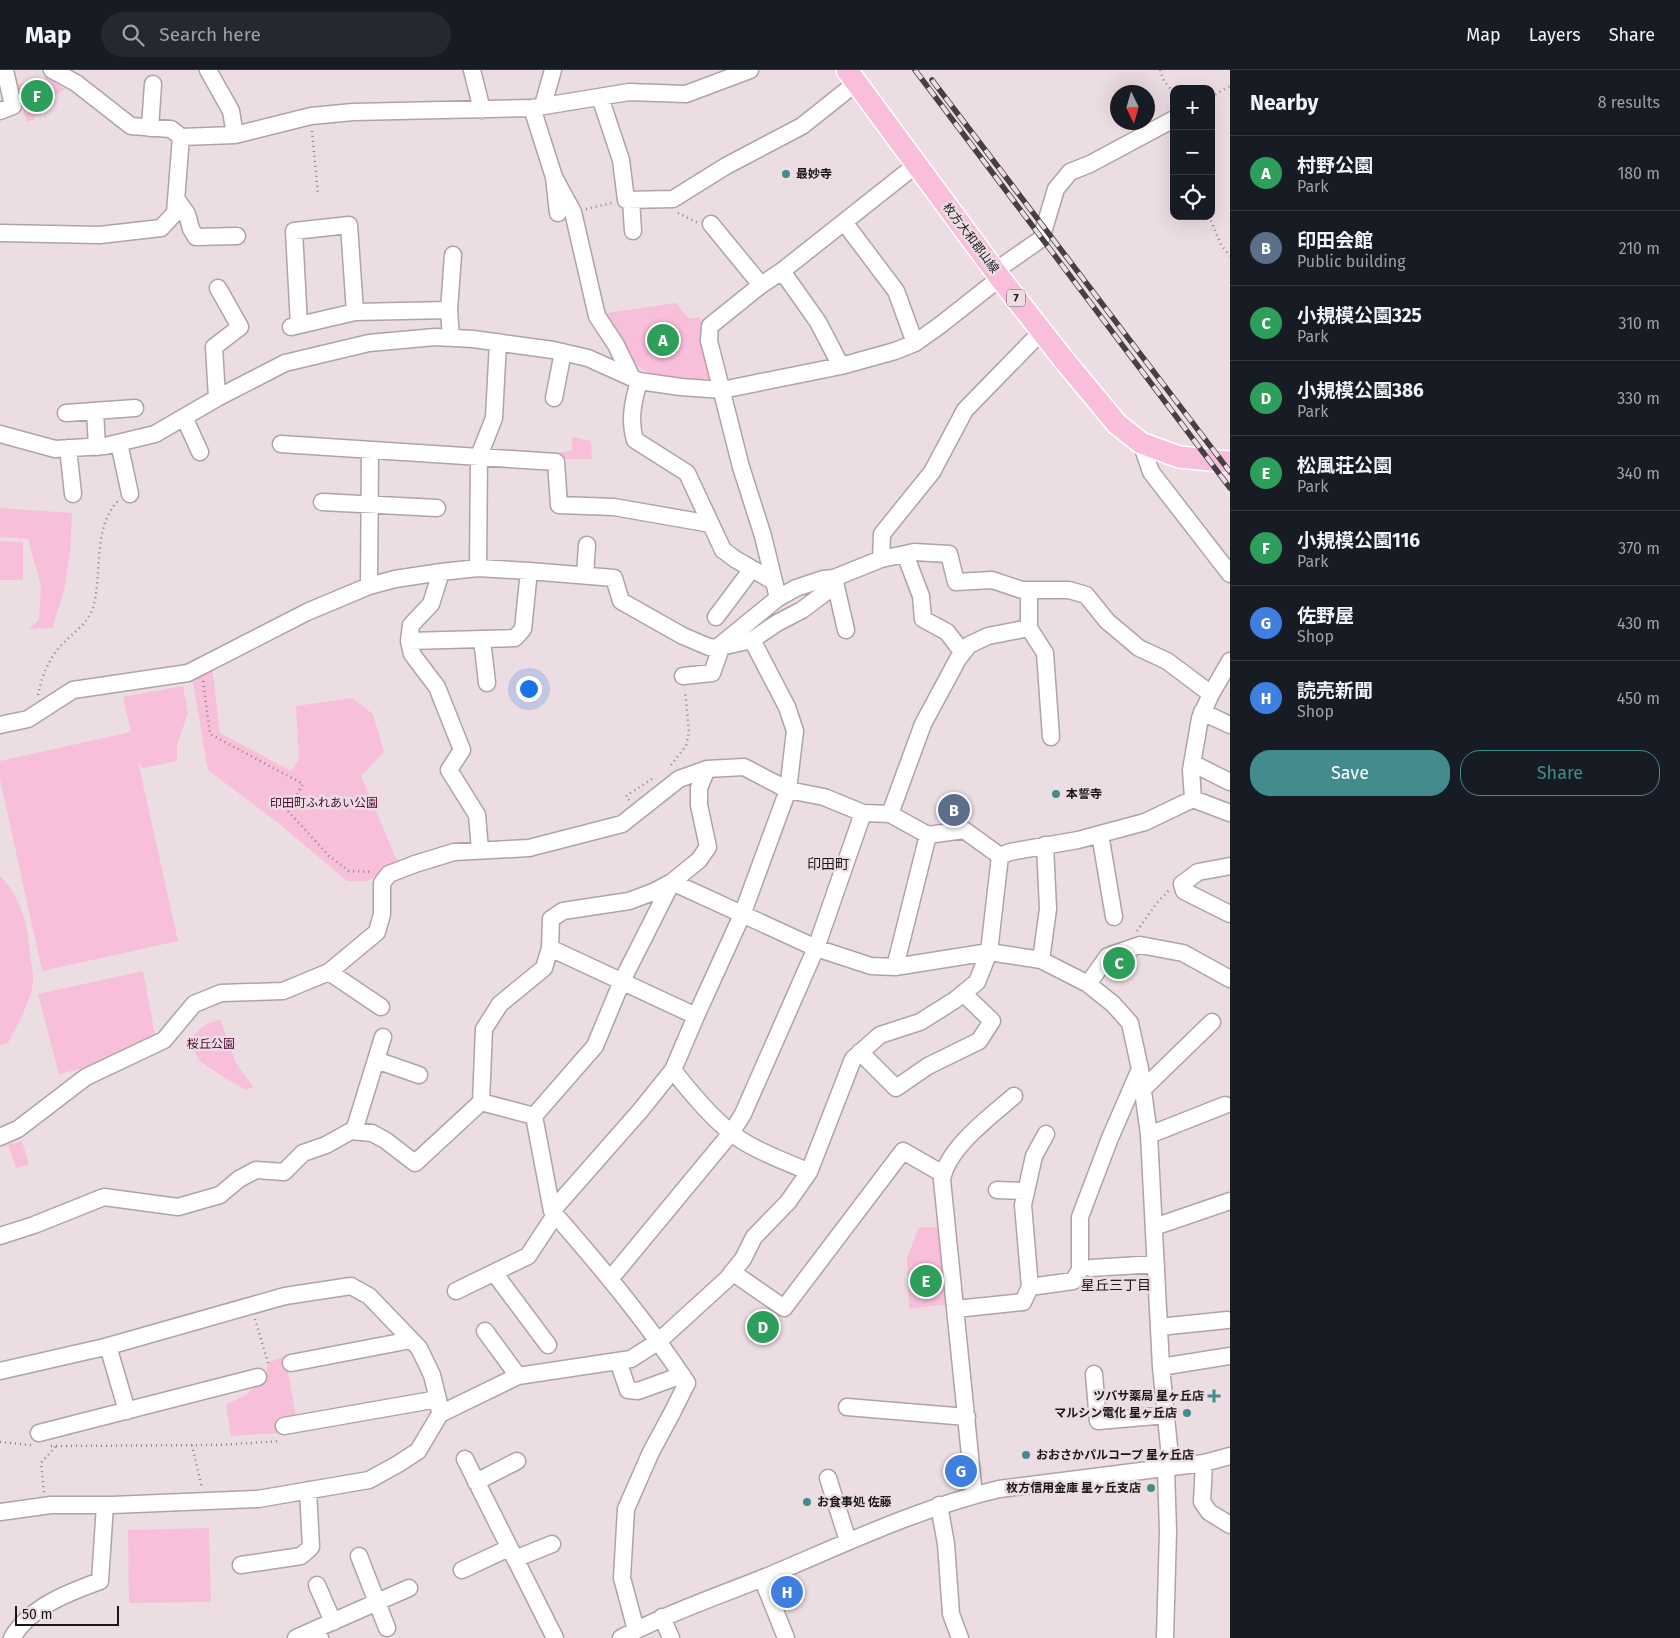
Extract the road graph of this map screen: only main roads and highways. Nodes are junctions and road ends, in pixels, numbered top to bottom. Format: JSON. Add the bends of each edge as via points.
{"nodes":[{"id":1,"x":851,"y":76,"type":"edge"},
{"id":2,"x":1230,"y":462,"type":"edge"}],
"edges":[{"from":1,"to":2,"type":"main road","name":"枚方大和郡山線","number":"7","via":[[998,274],[1118,424],[1141,443],[1179,457]]}]}
